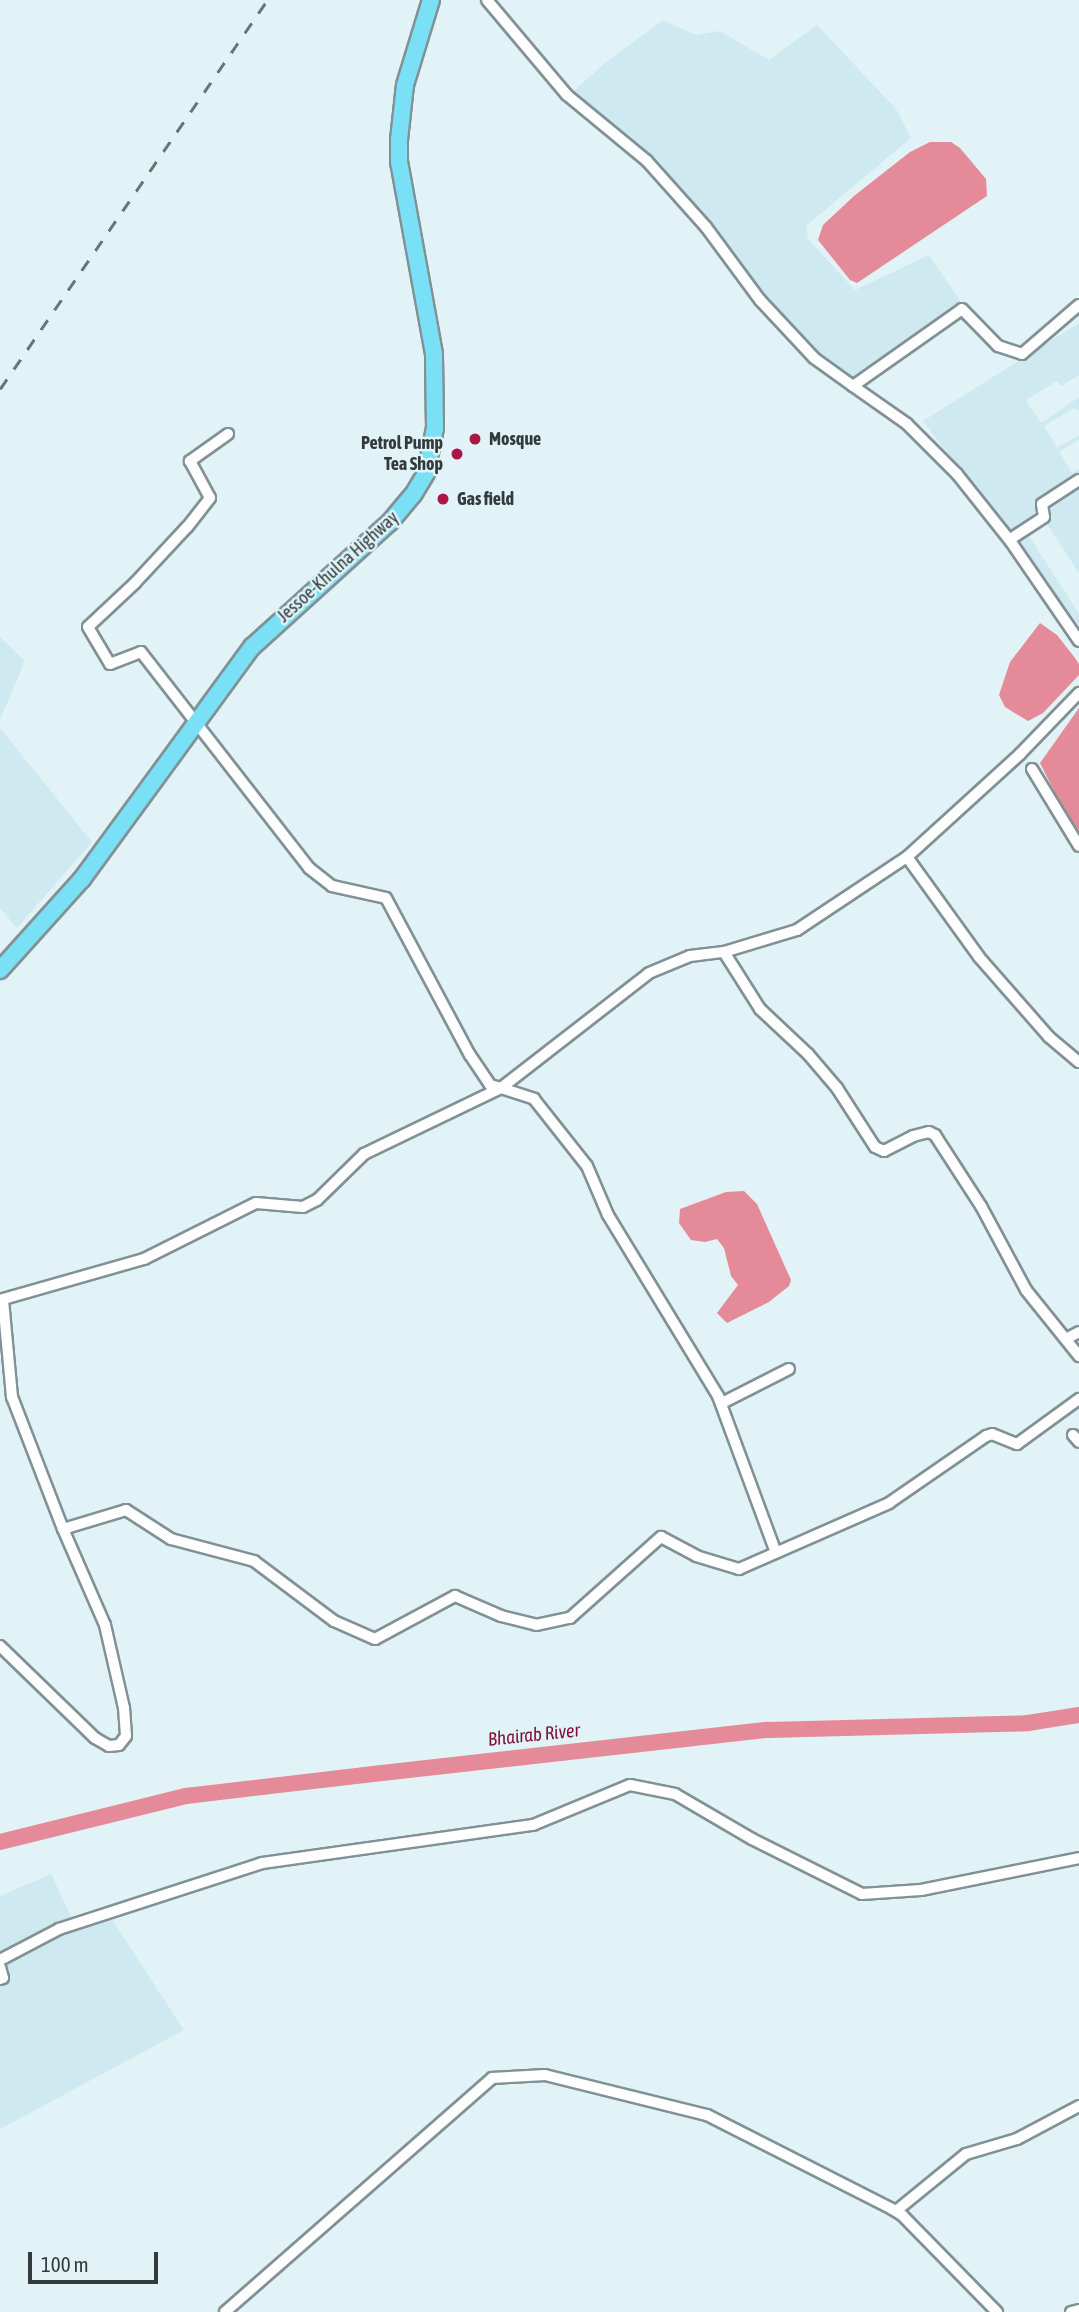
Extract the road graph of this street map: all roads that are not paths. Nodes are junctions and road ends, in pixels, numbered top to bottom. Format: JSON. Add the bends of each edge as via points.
{"nodes":[{"id":1,"x":431,"y":0,"type":"edge"},
{"id":2,"x":486,"y":0,"type":"edge"},
{"id":3,"x":1079,"y":305,"type":"edge"},
{"id":4,"x":853,"y":386,"type":"junction"},
{"id":5,"x":228,"y":435,"type":"dead end"},
{"id":6,"x":1079,"y":480,"type":"edge"},
{"id":7,"x":1012,"y":538,"type":"dead end"},
{"id":8,"x":1079,"y":641,"type":"edge"},
{"id":9,"x":1079,"y":693,"type":"edge"},
{"id":10,"x":197,"y":723,"type":"junction"},
{"id":11,"x":1032,"y":769,"type":"dead end"},
{"id":12,"x":1079,"y":846,"type":"edge"},
{"id":13,"x":907,"y":857,"type":"junction"},
{"id":14,"x":724,"y":953,"type":"junction"},
{"id":15,"x":0,"y":970,"type":"edge"},
{"id":16,"x":1079,"y":1062,"type":"edge"},
{"id":17,"x":501,"y":1088,"type":"junction"},
{"id":18,"x":1,"y":1300,"type":"edge"},
{"id":19,"x":1079,"y":1332,"type":"edge"},
{"id":20,"x":1066,"y":1339,"type":"junction"},
{"id":21,"x":1079,"y":1356,"type":"edge"},
{"id":22,"x":789,"y":1369,"type":"dead end"},
{"id":23,"x":1079,"y":1399,"type":"edge"},
{"id":24,"x":722,"y":1404,"type":"junction"},
{"id":25,"x":63,"y":1529,"type":"junction"},
{"id":26,"x":776,"y":1553,"type":"junction"},
{"id":27,"x":0,"y":1646,"type":"edge"},
{"id":28,"x":1079,"y":1858,"type":"edge"},
{"id":29,"x":0,"y":1960,"type":"edge"},
{"id":30,"x":0,"y":1967,"type":"edge"},
{"id":31,"x":0,"y":1979,"type":"edge"},
{"id":32,"x":1079,"y":2106,"type":"edge"},
{"id":33,"x":895,"y":2211,"type":"junction"},
{"id":34,"x":1079,"y":2310,"type":"edge"},
{"id":35,"x":225,"y":2312,"type":"edge"},
{"id":36,"x":997,"y":2312,"type":"edge"},
{"id":37,"x":1071,"y":2312,"type":"edge"}],
"edges":[{"from":1,"to":10,"type":"highway","name":"Jessoe-Khulna Highway","via":[[409,68],[399,140],[399,162],[434,354],[436,400],[430,462],[399,513],[260,638]]},
{"from":2,"to":4,"type":"street","via":[[567,95],[647,162],[814,358]]},
{"from":3,"to":4,"type":"street","via":[[1022,354],[998,346],[962,309]]},
{"from":4,"to":8,"type":"street","via":[[907,424],[957,474]]},
{"from":5,"to":10,"type":"street","via":[[190,461],[210,498],[135,583],[88,627],[110,664],[141,652]]},
{"from":6,"to":7,"type":"street","via":[[1042,504],[1044,517]]},
{"from":9,"to":13,"type":"street"},
{"from":10,"to":15,"type":"highway","name":"Jessoe-Khulna Highway","via":[[82,879]]},
{"from":10,"to":17,"type":"street","via":[[309,868],[332,886],[386,898],[470,1055],[490,1085]]},
{"from":11,"to":12,"type":"street"},
{"from":13,"to":14,"type":"street","via":[[797,929]]},
{"from":13,"to":16,"type":"street","via":[[979,957],[1049,1037]]},
{"from":14,"to":17,"type":"street","via":[[690,956],[649,973]]},
{"from":14,"to":20,"type":"street","via":[[760,1010],[837,1088],[875,1147],[884,1151],[913,1136],[935,1135],[981,1206],[1026,1290]]},
{"from":17,"to":18,"type":"street","via":[[364,1154],[317,1200],[303,1207],[256,1203],[144,1259]]},
{"from":17,"to":24,"type":"street","via":[[534,1099],[587,1166],[608,1215]]},
{"from":18,"to":25,"type":"street","via":[[12,1397]]},
{"from":19,"to":20,"type":"street"},
{"from":20,"to":21,"type":"street"},
{"from":22,"to":24,"type":"street"},
{"from":23,"to":26,"type":"street","via":[[1017,1444],[986,1436],[889,1503]]},
{"from":24,"to":26,"type":"street"},
{"from":25,"to":26,"type":"street","via":[[127,1510],[171,1539],[254,1561],[334,1621],[374,1639],[454,1595],[501,1616],[536,1625],[570,1618],[661,1537],[696,1556],[739,1569]]},
{"from":25,"to":27,"type":"street","via":[[105,1625],[126,1736],[119,1745],[109,1746],[95,1738]]},
{"from":28,"to":29,"type":"street","via":[[921,1890],[862,1894],[675,1794],[630,1786],[533,1825],[262,1863],[59,1929]]},
{"from":30,"to":31,"type":"street"},
{"from":32,"to":33,"type":"street","via":[[1017,2139],[966,2154]]},
{"from":33,"to":35,"type":"street","via":[[707,2115],[545,2075],[492,2078]]},
{"from":33,"to":36,"type":"street"},
{"from":34,"to":37,"type":"street"}]}
